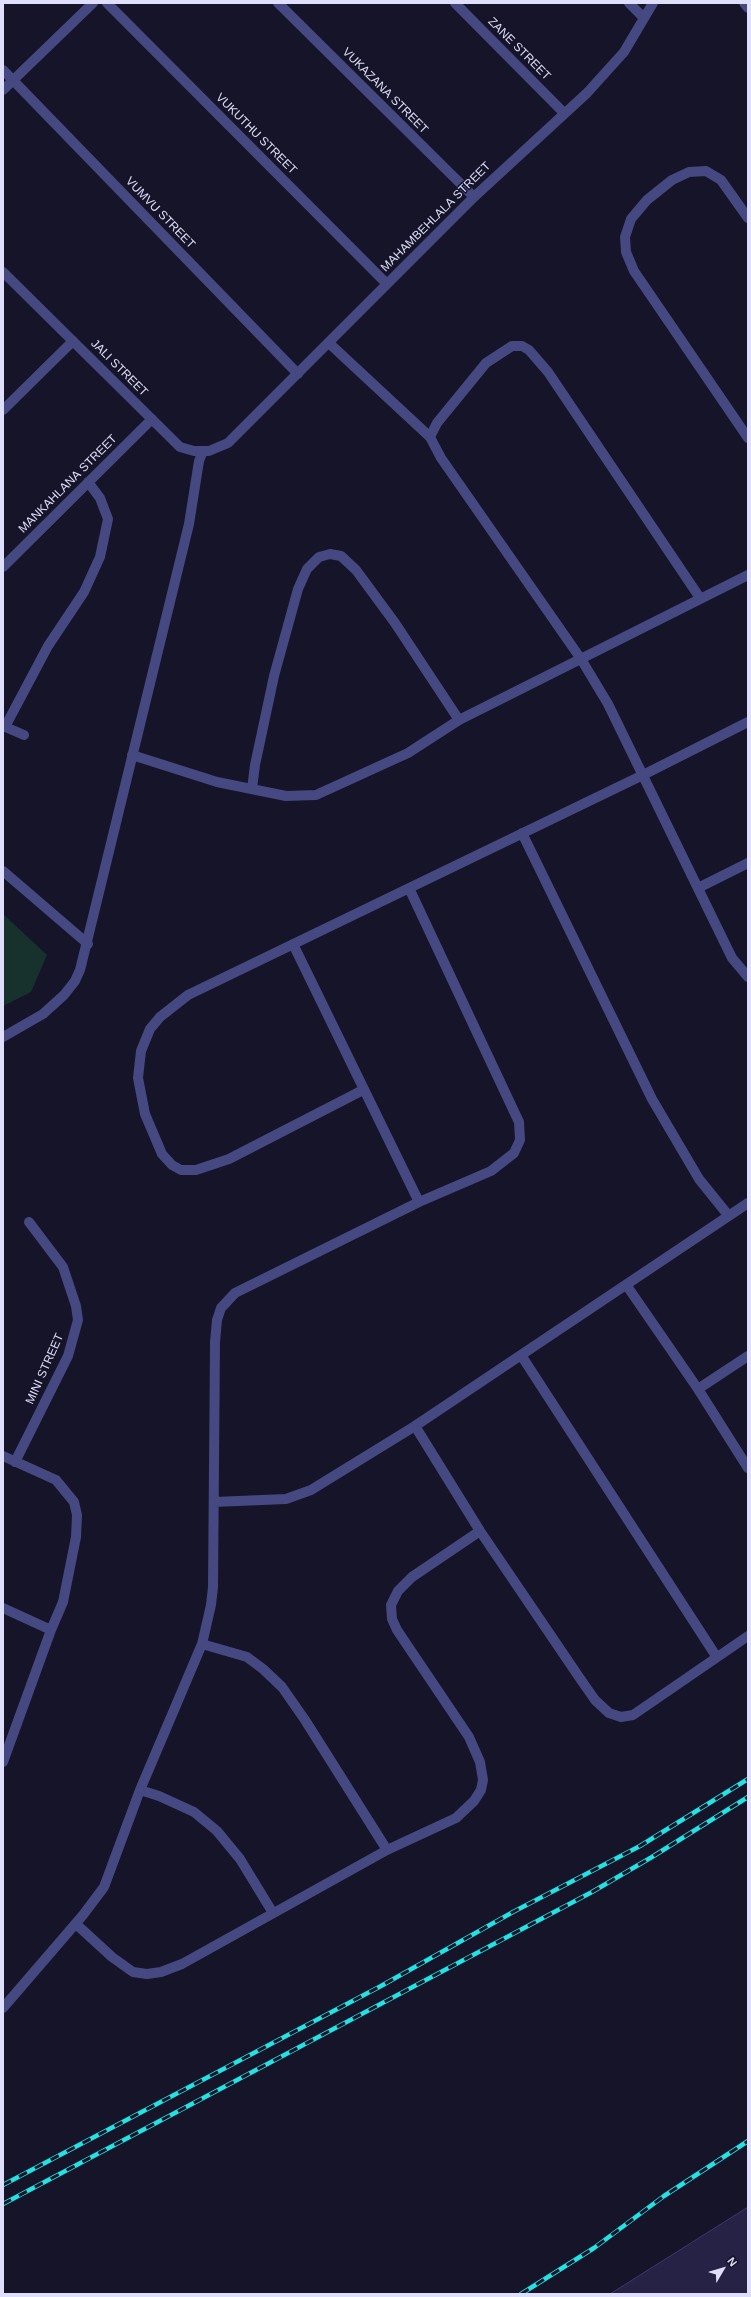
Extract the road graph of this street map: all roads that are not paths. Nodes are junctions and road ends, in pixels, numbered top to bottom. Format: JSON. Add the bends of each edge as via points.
{"nodes":[{"id":1,"x":93,"y":3,"type":"edge"},
{"id":2,"x":107,"y":3,"type":"edge"},
{"id":3,"x":278,"y":3,"type":"edge"},
{"id":4,"x":455,"y":3,"type":"edge"},
{"id":5,"x":629,"y":3,"type":"edge"},
{"id":6,"x":653,"y":3,"type":"edge"},
{"id":7,"x":744,"y":3,"type":"edge"},
{"id":8,"x":748,"y":8,"type":"edge"},
{"id":9,"x":644,"y":18,"type":"junction"},
{"id":10,"x":3,"y":70,"type":"edge"},
{"id":11,"x":13,"y":80,"type":"junction"},
{"id":12,"x":3,"y":90,"type":"edge"},
{"id":13,"x":564,"y":113,"type":"junction"},
{"id":14,"x":474,"y":197,"type":"junction"},
{"id":15,"x":748,"y":218,"type":"edge"},
{"id":16,"x":3,"y":272,"type":"edge"},
{"id":17,"x":387,"y":284,"type":"junction"},
{"id":18,"x":73,"y":341,"type":"junction"},
{"id":19,"x":330,"y":344,"type":"junction"},
{"id":20,"x":298,"y":374,"type":"junction"},
{"id":21,"x":3,"y":410,"type":"edge"},
{"id":22,"x":152,"y":419,"type":"junction"},
{"id":23,"x":430,"y":437,"type":"junction"},
{"id":24,"x":748,"y":438,"type":"edge"},
{"id":25,"x":228,"y":443,"type":"joint"},
{"id":26,"x":203,"y":451,"type":"junction"},
{"id":27,"x":88,"y":482,"type":"junction"},
{"id":28,"x":3,"y":567,"type":"edge"},
{"id":29,"x":748,"y":575,"type":"edge"},
{"id":30,"x":700,"y":598,"type":"junction"},
{"id":31,"x":581,"y":659,"type":"junction"},
{"id":32,"x":459,"y":720,"type":"junction"},
{"id":33,"x":748,"y":722,"type":"edge"},
{"id":34,"x":4,"y":727,"type":"edge"},
{"id":35,"x":24,"y":735,"type":"dead end"},
{"id":36,"x":132,"y":755,"type":"junction"},
{"id":37,"x":643,"y":775,"type":"junction"},
{"id":38,"x":252,"y":789,"type":"junction"},
{"id":39,"x":522,"y":833,"type":"junction"},
{"id":40,"x":748,"y":863,"type":"edge"},
{"id":41,"x":3,"y":871,"type":"edge"},
{"id":42,"x":409,"y":888,"type":"junction"},
{"id":43,"x":698,"y":888,"type":"junction"},
{"id":44,"x":88,"y":944,"type":"junction"},
{"id":45,"x":293,"y":944,"type":"junction"},
{"id":46,"x":748,"y":977,"type":"edge"},
{"id":47,"x":3,"y":1037,"type":"edge"},
{"id":48,"x":364,"y":1090,"type":"junction"},
{"id":49,"x":419,"y":1202,"type":"junction"},
{"id":50,"x":748,"y":1203,"type":"edge"},
{"id":51,"x":728,"y":1215,"type":"junction"},
{"id":52,"x":29,"y":1222,"type":"dead end"},
{"id":53,"x":627,"y":1286,"type":"junction"},
{"id":54,"x":521,"y":1355,"type":"junction"},
{"id":55,"x":748,"y":1356,"type":"edge"},
{"id":56,"x":698,"y":1389,"type":"junction"},
{"id":57,"x":415,"y":1426,"type":"junction"},
{"id":58,"x":3,"y":1456,"type":"edge"},
{"id":59,"x":16,"y":1462,"type":"junction"},
{"id":60,"x":748,"y":1468,"type":"edge"},
{"id":61,"x":214,"y":1502,"type":"junction"},
{"id":62,"x":480,"y":1531,"type":"junction"},
{"id":63,"x":3,"y":1608,"type":"edge"},
{"id":64,"x":51,"y":1630,"type":"junction"},
{"id":65,"x":748,"y":1636,"type":"edge"},
{"id":66,"x":202,"y":1644,"type":"junction"},
{"id":67,"x":716,"y":1656,"type":"junction"},
{"id":68,"x":3,"y":1762,"type":"edge"},
{"id":69,"x":140,"y":1790,"type":"junction"},
{"id":70,"x":387,"y":1850,"type":"junction"},
{"id":71,"x":273,"y":1913,"type":"junction"},
{"id":72,"x":76,"y":1924,"type":"junction"},
{"id":73,"x":3,"y":2008,"type":"edge"}],
"edges":[{"from":1,"to":11,"type":"street"},
{"from":2,"to":17,"type":"street","name":"VUKUTHU STREET"},
{"from":3,"to":14,"type":"street","name":"VUKAZANA STREET"},
{"from":4,"to":13,"type":"street","name":"ZANE STREET"},
{"from":5,"to":9,"type":"street"},
{"from":6,"to":9,"type":"street","name":"MAHAMBEHLALA STREET"},
{"from":7,"to":8,"type":"street"},
{"from":9,"to":13,"type":"street","name":"MAHAMBEHLALA STREET","via":[[624,52]]},
{"from":10,"to":11,"type":"street","name":"VUMVU STREET"},
{"from":11,"to":12,"type":"street"},
{"from":11,"to":20,"type":"street","name":"VUMVU STREET"},
{"from":13,"to":14,"type":"street","name":"MAHAMBEHLALA STREET"},
{"from":14,"to":17,"type":"street","name":"MAHAMBEHLALA STREET"},
{"from":15,"to":24,"type":"street","via":[[721,180],[706,171],[689,172],[672,180],[647,200],[631,219],[625,237],[626,252],[634,271]]},
{"from":16,"to":18,"type":"street","name":"JALI STREET"},
{"from":17,"to":19,"type":"street","name":"MAHAMBEHLALA STREET"},
{"from":18,"to":21,"type":"street"},
{"from":18,"to":22,"type":"street","name":"JALI STREET"},
{"from":19,"to":20,"type":"street","name":"MAHAMBEHLALA STREET"},
{"from":19,"to":23,"type":"street"},
{"from":20,"to":25,"type":"street","name":"MAHAMBEHLALA STREET"},
{"from":22,"to":26,"type":"street","name":"JALI STREET","via":[[180,447]]},
{"from":22,"to":27,"type":"street","name":"MANKAHLANA STREET"},
{"from":23,"to":30,"type":"street","via":[[437,423],[486,363],[512,346],[525,348],[548,372]]},
{"from":23,"to":31,"type":"street","via":[[441,458]]},
{"from":25,"to":26,"type":"street","name":"JALI STREET"},
{"from":26,"to":36,"type":"street","via":[[198,461],[189,524]]},
{"from":27,"to":28,"type":"street","name":"MANKAHLANA STREET"},
{"from":27,"to":34,"type":"street","via":[[100,498],[108,519],[100,557],[84,592],[48,646]]},
{"from":29,"to":30,"type":"street"},
{"from":30,"to":31,"type":"street"},
{"from":31,"to":32,"type":"street"},
{"from":31,"to":37,"type":"street","via":[[608,704]]},
{"from":32,"to":38,"type":"street","via":[[408,753],[316,795],[286,796]]},
{"from":32,"to":38,"type":"street","via":[[396,623],[356,570],[341,556],[330,554],[319,557],[307,569],[298,589],[274,676]]},
{"from":33,"to":37,"type":"street"},
{"from":34,"to":35,"type":"street"},
{"from":36,"to":38,"type":"street","via":[[217,782]]},
{"from":36,"to":44,"type":"street"},
{"from":37,"to":39,"type":"street"},
{"from":37,"to":43,"type":"street"},
{"from":39,"to":42,"type":"street"},
{"from":39,"to":51,"type":"street","via":[[652,1099],[699,1179]]},
{"from":40,"to":43,"type":"street"},
{"from":41,"to":44,"type":"street"},
{"from":42,"to":45,"type":"street"},
{"from":42,"to":49,"type":"street","via":[[519,1122],[520,1131],[520,1140],[514,1153],[504,1163]]},
{"from":43,"to":46,"type":"street","via":[[732,958]]},
{"from":44,"to":47,"type":"street","via":[[75,981],[64,996],[44,1014]]},
{"from":45,"to":48,"type":"street"},
{"from":45,"to":48,"type":"street","via":[[188,995],[160,1017],[150,1029],[141,1051],[138,1078],[145,1114],[155,1142],[172,1165],[181,1170],[196,1170],[229,1159]]},
{"from":48,"to":49,"type":"street"},
{"from":49,"to":61,"type":"street","via":[[235,1293],[221,1308],[215,1342]]},
{"from":50,"to":51,"type":"street"},
{"from":51,"to":53,"type":"street"},
{"from":52,"to":59,"type":"street","name":"MINI STREET","via":[[63,1267],[78,1320],[68,1356]]},
{"from":53,"to":54,"type":"street"},
{"from":53,"to":56,"type":"street"},
{"from":54,"to":57,"type":"street"},
{"from":54,"to":67,"type":"street"},
{"from":55,"to":56,"type":"street"},
{"from":56,"to":60,"type":"street"},
{"from":57,"to":61,"type":"street","via":[[311,1490],[296,1496],[286,1499]]},
{"from":57,"to":62,"type":"street"},
{"from":58,"to":59,"type":"street"},
{"from":59,"to":64,"type":"street","via":[[56,1480],[74,1502],[78,1515],[64,1602]]},
{"from":61,"to":66,"type":"street","via":[[212,1593]]},
{"from":62,"to":67,"type":"street","via":[[591,1694],[609,1713],[621,1717],[633,1715]]},
{"from":62,"to":70,"type":"street","via":[[412,1577],[398,1591],[391,1605],[392,1619],[397,1630],[469,1737],[480,1762],[483,1780],[481,1790],[474,1801],[456,1818]]},
{"from":63,"to":64,"type":"street"},
{"from":64,"to":68,"type":"street"},
{"from":65,"to":67,"type":"street"},
{"from":66,"to":69,"type":"street"},
{"from":66,"to":70,"type":"street","via":[[247,1657],[282,1687]]},
{"from":69,"to":71,"type":"street","via":[[194,1812],[217,1832],[240,1859]]},
{"from":69,"to":72,"type":"street","via":[[104,1887]]},
{"from":70,"to":71,"type":"street"},
{"from":71,"to":72,"type":"street","via":[[182,1964],[147,1974],[133,1972],[120,1963]]},
{"from":72,"to":73,"type":"street"}]}
